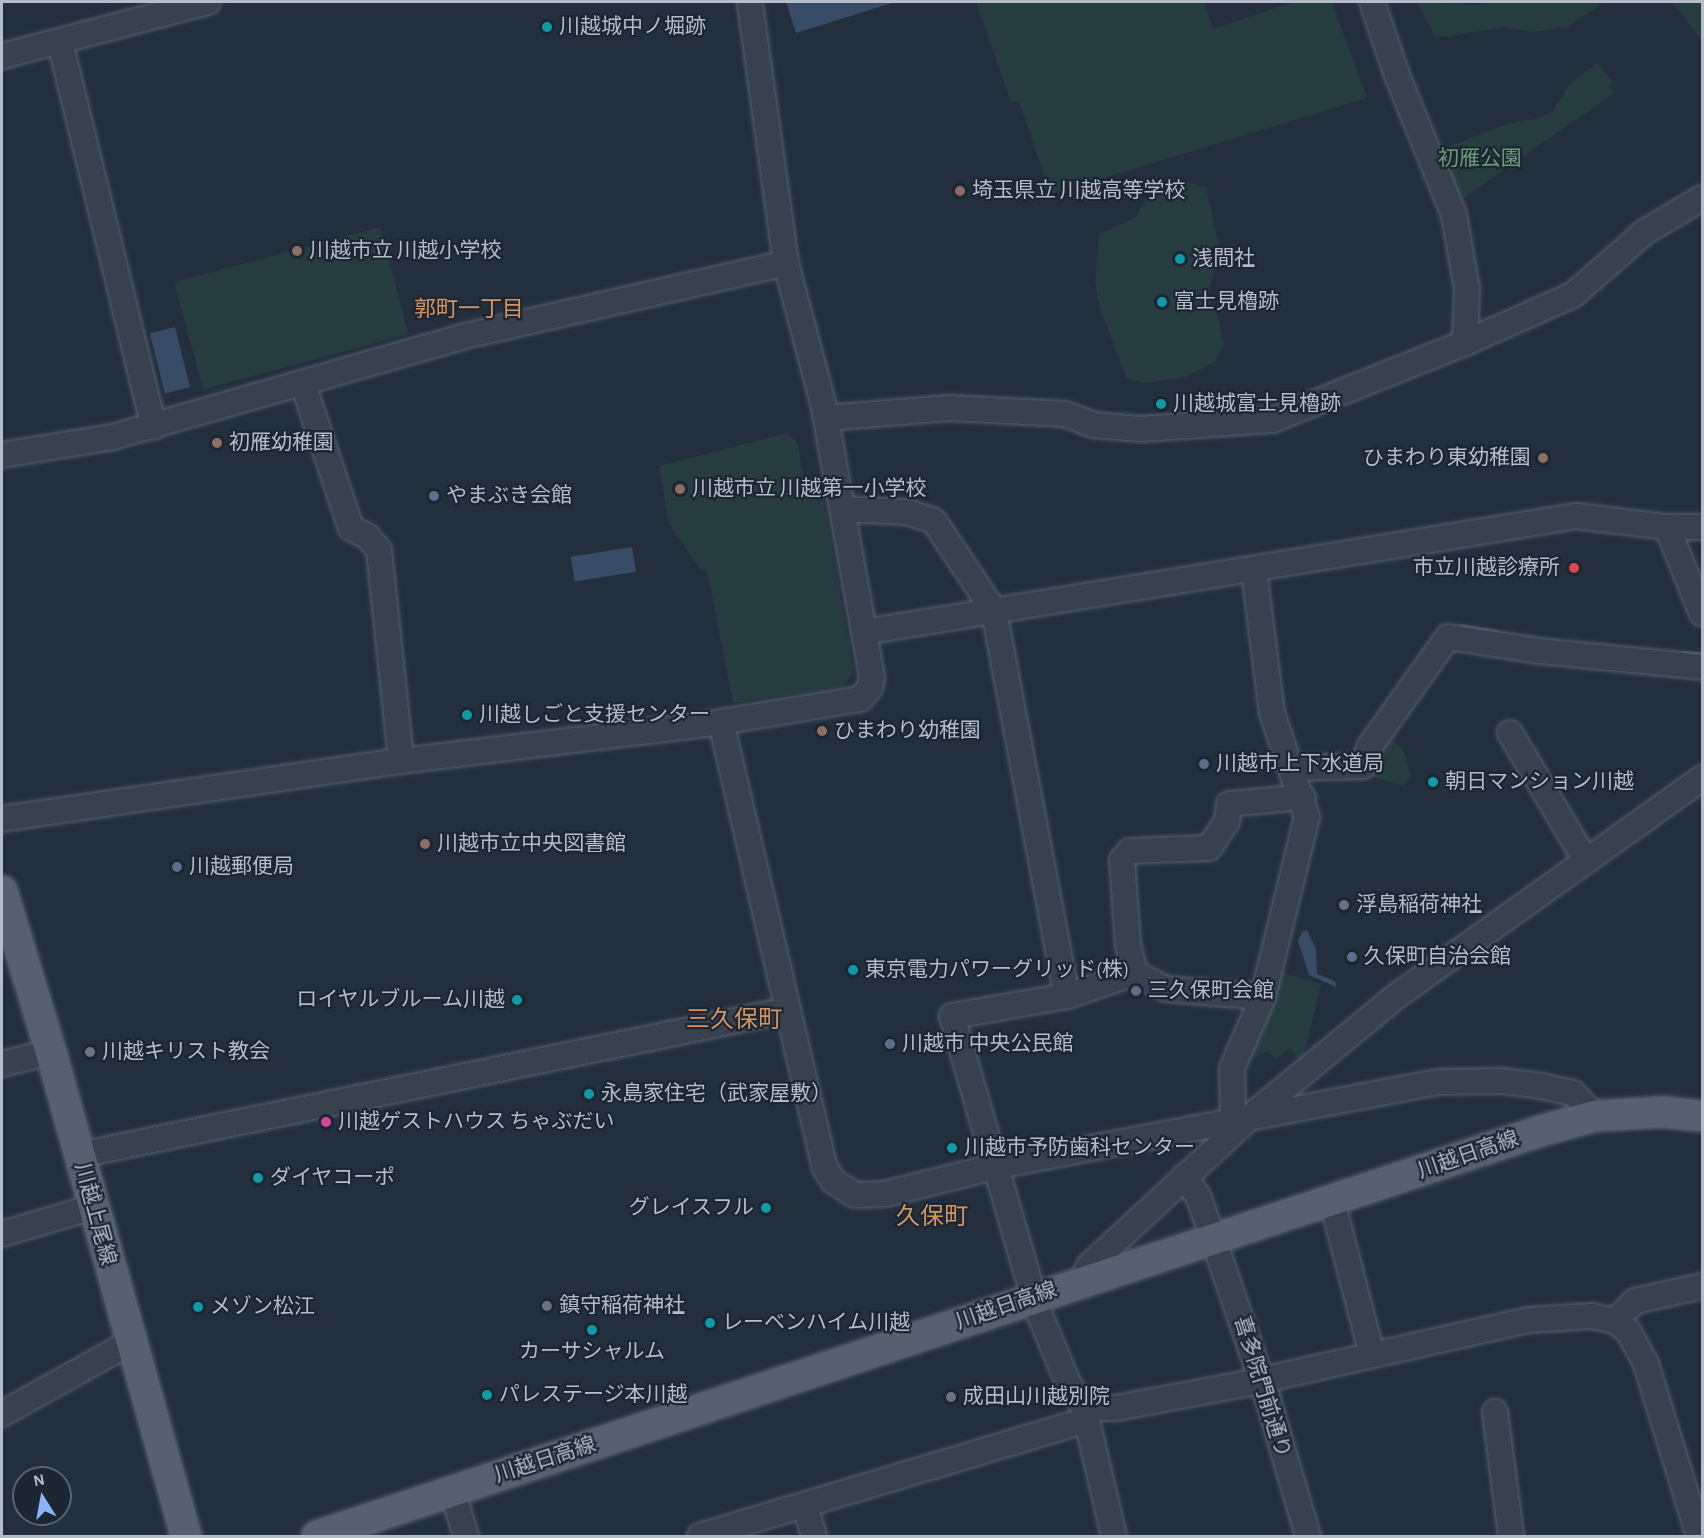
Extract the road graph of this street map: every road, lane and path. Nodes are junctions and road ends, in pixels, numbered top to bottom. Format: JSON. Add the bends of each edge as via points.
{"nodes":[{"id":1,"x":208,"y":2,"type":"edge"},
{"id":2,"x":750,"y":2,"type":"edge"},
{"id":3,"x":1372,"y":2,"type":"edge"},
{"id":4,"x":60,"y":42,"type":"junction"},
{"id":5,"x":2,"y":56,"type":"edge"},
{"id":6,"x":1702,"y":198,"type":"edge"},
{"id":7,"x":786,"y":263,"type":"junction"},
{"id":8,"x":1465,"y":343,"type":"junction"},
{"id":9,"x":303,"y":384,"type":"junction"},
{"id":10,"x":826,"y":418,"type":"junction"},
{"id":11,"x":154,"y":426,"type":"junction"},
{"id":12,"x":2,"y":455,"type":"edge"},
{"id":13,"x":843,"y":509,"type":"junction"},
{"id":14,"x":1667,"y":527,"type":"junction"},
{"id":15,"x":1702,"y":527,"type":"edge"},
{"id":16,"x":1254,"y":570,"type":"junction"},
{"id":17,"x":994,"y":611,"type":"junction"},
{"id":18,"x":1702,"y":613,"type":"edge"},
{"id":19,"x":864,"y":632,"type":"junction"},
{"id":20,"x":1702,"y":667,"type":"edge"},
{"id":21,"x":722,"y":722,"type":"junction"},
{"id":22,"x":1510,"y":733,"type":"dead end"},
{"id":23,"x":401,"y":761,"type":"junction"},
{"id":24,"x":1291,"y":768,"type":"junction"},
{"id":25,"x":1702,"y":778,"type":"edge"},
{"id":26,"x":1303,"y":797,"type":"junction"},
{"id":27,"x":2,"y":819,"type":"edge"},
{"id":28,"x":1586,"y":861,"type":"junction"},
{"id":29,"x":2,"y":891,"type":"edge"},
{"id":30,"x":1134,"y":973,"type":"junction"},
{"id":31,"x":1067,"y":996,"type":"junction"},
{"id":32,"x":1263,"y":997,"type":"junction"},
{"id":33,"x":787,"y":1010,"type":"junction"},
{"id":34,"x":51,"y":1052,"type":"junction"},
{"id":35,"x":2,"y":1064,"type":"edge"},
{"id":36,"x":1595,"y":1116,"type":"junction"},
{"id":37,"x":1702,"y":1116,"type":"edge"},
{"id":38,"x":1242,"y":1118,"type":"junction"},
{"id":39,"x":79,"y":1155,"type":"junction"},
{"id":40,"x":997,"y":1166,"type":"junction"},
{"id":41,"x":1184,"y":1177,"type":"junction"},
{"id":42,"x":1332,"y":1201,"type":"junction"},
{"id":43,"x":93,"y":1207,"type":"junction"},
{"id":44,"x":2,"y":1234,"type":"edge"},
{"id":45,"x":1213,"y":1239,"type":"junction"},
{"id":46,"x":1082,"y":1280,"type":"junction"},
{"id":47,"x":1702,"y":1287,"type":"edge"},
{"id":48,"x":1034,"y":1297,"type":"junction"},
{"id":49,"x":1616,"y":1321,"type":"junction"},
{"id":50,"x":131,"y":1342,"type":"junction"},
{"id":51,"x":1372,"y":1355,"type":"junction"},
{"id":52,"x":1262,"y":1381,"type":"junction"},
{"id":53,"x":1495,"y":1412,"type":"dead end"},
{"id":54,"x":2,"y":1414,"type":"edge"},
{"id":55,"x":1085,"y":1414,"type":"junction"},
{"id":56,"x":452,"y":1490,"type":"junction"},
{"id":57,"x":805,"y":1506,"type":"junction"},
{"id":58,"x":186,"y":1536,"type":"edge"},
{"id":59,"x":317,"y":1536,"type":"edge"},
{"id":60,"x":466,"y":1536,"type":"edge"},
{"id":61,"x":700,"y":1536,"type":"edge"},
{"id":62,"x":814,"y":1536,"type":"edge"},
{"id":63,"x":1114,"y":1536,"type":"edge"},
{"id":64,"x":1308,"y":1536,"type":"edge"},
{"id":65,"x":1511,"y":1536,"type":"edge"},
{"id":66,"x":1699,"y":1536,"type":"edge"}],
"edges":[{"from":1,"to":4,"type":"street"},
{"from":2,"to":7,"type":"street"},
{"from":3,"to":8,"type":"street","via":[[1401,86],[1454,215],[1467,289]]},
{"from":4,"to":5,"type":"street"},
{"from":4,"to":11,"type":"street"},
{"from":6,"to":8,"type":"street","via":[[1645,232],[1573,296]]},
{"from":7,"to":9,"type":"street","via":[[461,337]]},
{"from":7,"to":10,"type":"street"},
{"from":8,"to":10,"type":"street","via":[[1272,420],[1141,429],[1093,424],[1065,414],[950,408]]},
{"from":9,"to":11,"type":"street"},
{"from":9,"to":23,"type":"street","via":[[351,528],[367,536],[379,550]]},
{"from":10,"to":13,"type":"street"},
{"from":11,"to":12,"type":"street","via":[[55,448]]},
{"from":13,"to":17,"type":"street","via":[[907,512],[934,521]]},
{"from":13,"to":19,"type":"street"},
{"from":14,"to":15,"type":"street"},
{"from":14,"to":16,"type":"street","via":[[1576,516]]},
{"from":14,"to":18,"type":"street"},
{"from":16,"to":17,"type":"street"},
{"from":16,"to":24,"type":"street","via":[[1272,713]]},
{"from":17,"to":19,"type":"street"},
{"from":17,"to":31,"type":"street"},
{"from":19,"to":21,"type":"street","via":[[872,678],[870,688],[860,699]]},
{"from":20,"to":24,"type":"street","via":[[1539,651],[1448,636],[1370,746],[1363,766]]},
{"from":21,"to":23,"type":"street"},
{"from":21,"to":33,"type":"street"},
{"from":22,"to":28,"type":"street"},
{"from":23,"to":27,"type":"street"},
{"from":24,"to":26,"type":"street"},
{"from":25,"to":28,"type":"street"},
{"from":26,"to":30,"type":"street","via":[[1229,804],[1227,821],[1209,848],[1130,851],[1122,860]]},
{"from":26,"to":32,"type":"street","via":[[1307,818],[1302,843]]},
{"from":28,"to":38,"type":"street","via":[[1398,995]]},
{"from":29,"to":34,"type":"main road","name":"川越上尾線"},
{"from":30,"to":31,"type":"street"},
{"from":30,"to":32,"type":"street","via":[[1166,989]]},
{"from":31,"to":40,"type":"street","via":[[952,1016]]},
{"from":32,"to":38,"type":"street","via":[[1232,1068]]},
{"from":33,"to":39,"type":"street"},
{"from":33,"to":40,"type":"street","via":[[824,1166],[841,1188],[868,1197]]},
{"from":34,"to":35,"type":"street"},
{"from":34,"to":39,"type":"main road","name":"川越上尾線"},
{"from":36,"to":37,"type":"main road","name":"川越日高線","via":[[1663,1112]]},
{"from":36,"to":38,"type":"street","via":[[1573,1093],[1502,1081],[1439,1082]]},
{"from":36,"to":42,"type":"main road","name":"川越日高線"},
{"from":38,"to":40,"type":"street"},
{"from":38,"to":41,"type":"street"},
{"from":39,"to":43,"type":"main road","name":"川越上尾線"},
{"from":40,"to":48,"type":"street"},
{"from":41,"to":45,"type":"street","name":"喜多院門前通り","via":[[1198,1196]]},
{"from":41,"to":46,"type":"street","via":[[1089,1266]]},
{"from":42,"to":45,"type":"main road","name":"川越日高線"},
{"from":42,"to":51,"type":"street"},
{"from":43,"to":44,"type":"street"},
{"from":43,"to":50,"type":"main road","name":"川越上尾線"},
{"from":45,"to":46,"type":"main road","name":"川越日高線"},
{"from":45,"to":52,"type":"street","name":"喜多院門前通り"},
{"from":46,"to":48,"type":"main road","name":"川越日高線"},
{"from":47,"to":49,"type":"street","via":[[1635,1301]]},
{"from":48,"to":55,"type":"street","via":[[1054,1354]]},
{"from":48,"to":56,"type":"main road","name":"川越日高線"},
{"from":49,"to":51,"type":"street","via":[[1592,1316],[1529,1320]]},
{"from":49,"to":66,"type":"street","via":[[1628,1331],[1646,1364]]},
{"from":50,"to":54,"type":"street"},
{"from":50,"to":58,"type":"main road","name":"川越上尾線"},
{"from":51,"to":52,"type":"street"},
{"from":52,"to":55,"type":"street"},
{"from":52,"to":64,"type":"street","name":"喜多院門前通り"},
{"from":53,"to":65,"type":"street"},
{"from":55,"to":57,"type":"street"},
{"from":55,"to":63,"type":"street"},
{"from":56,"to":59,"type":"main road","name":"川越日高線"},
{"from":56,"to":60,"type":"street"},
{"from":57,"to":61,"type":"street"},
{"from":57,"to":62,"type":"street"}]}
